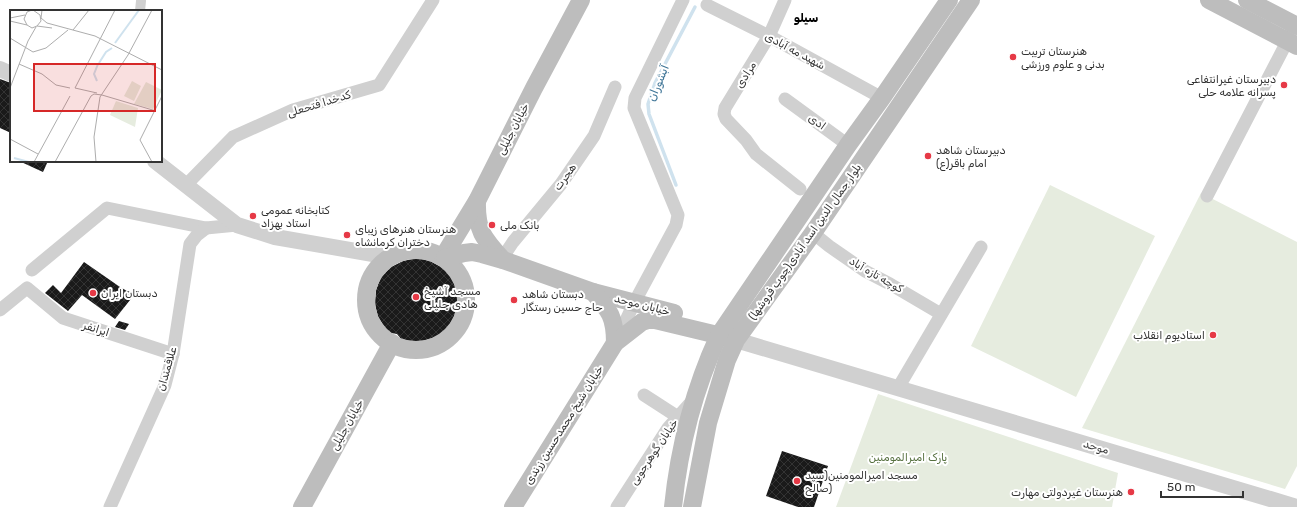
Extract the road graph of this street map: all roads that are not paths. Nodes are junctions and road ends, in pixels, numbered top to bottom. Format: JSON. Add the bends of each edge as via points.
{"nodes":[{"id":1,"x":141,"y":0,"type":"edge"},
{"id":2,"x":581,"y":0,"type":"edge"},
{"id":3,"x":683,"y":0,"type":"edge"},
{"id":4,"x":785,"y":0,"type":"edge"},
{"id":5,"x":949,"y":0,"type":"edge"},
{"id":6,"x":971,"y":0,"type":"edge"},
{"id":7,"x":1209,"y":0,"type":"edge"},
{"id":8,"x":1247,"y":0,"type":"edge"},
{"id":9,"x":432,"y":2,"type":"edge"},
{"id":10,"x":707,"y":5,"type":"dead end"},
{"id":11,"x":140,"y":10,"type":"edge"},
{"id":12,"x":1294,"y":34,"type":"edge"},
{"id":13,"x":769,"y":36,"type":"junction"},
{"id":14,"x":0,"y":69,"type":"edge"},
{"id":15,"x":10,"y":74,"type":"edge"},
{"id":16,"x":615,"y":86,"type":"dead end"},
{"id":17,"x":882,"y":98,"type":"junction"},
{"id":18,"x":785,"y":99,"type":"dead end"},
{"id":19,"x":848,"y":145,"type":"junction"},
{"id":20,"x":155,"y":162,"type":"edge"},
{"id":21,"x":186,"y":185,"type":"junction"},
{"id":22,"x":800,"y":189,"type":"dead end"},
{"id":23,"x":1207,"y":196,"type":"dead end"},
{"id":24,"x":477,"y":201,"type":"junction"},
{"id":25,"x":237,"y":225,"type":"junction"},
{"id":26,"x":206,"y":228,"type":"junction"},
{"id":27,"x":813,"y":233,"type":"junction"},
{"id":28,"x":981,"y":248,"type":"dead end"},
{"id":29,"x":390,"y":257,"type":"junction"},
{"id":30,"x":444,"y":258,"type":"junction"},
{"id":31,"x":503,"y":260,"type":"junction"},
{"id":32,"x":32,"y":270,"type":"dead end"},
{"id":33,"x":593,"y":292,"type":"junction"},
{"id":34,"x":634,"y":303,"type":"junction"},
{"id":35,"x":0,"y":310,"type":"edge"},
{"id":36,"x":941,"y":314,"type":"junction"},
{"id":37,"x":655,"y":320,"type":"joint"},
{"id":38,"x":731,"y":333,"type":"junction"},
{"id":39,"x":392,"y":344,"type":"junction"},
{"id":40,"x":615,"y":344,"type":"junction"},
{"id":41,"x":173,"y":354,"type":"junction"},
{"id":42,"x":898,"y":388,"type":"junction"},
{"id":43,"x":644,"y":394,"type":"dead end"},
{"id":44,"x":694,"y":399,"type":"junction"},
{"id":45,"x":678,"y":417,"type":"junction"},
{"id":46,"x":696,"y":505,"type":"edge"},
{"id":47,"x":1295,"y":505,"type":"edge"},
{"id":48,"x":110,"y":507,"type":"edge"},
{"id":49,"x":302,"y":507,"type":"edge"},
{"id":50,"x":513,"y":507,"type":"edge"},
{"id":51,"x":617,"y":507,"type":"edge"},
{"id":52,"x":673,"y":507,"type":"edge"}],
"edges":[{"from":1,"to":11,"type":"street"},
{"from":2,"to":24,"type":"main road","name":"خیابان جلیلی"},
{"from":3,"to":34,"type":"street","via":[[635,98],[634,108],[678,215],[676,225]]},
{"from":4,"to":13,"type":"street","name":"مرادی"},
{"from":5,"to":17,"type":"main road","name":"بلوار جمال الدین اسد آبادی(چوب فروشها)"},
{"from":6,"to":27,"type":"main road","name":"بلوار جمال الدین اسد آبادی(چوب فروشها)"},
{"from":7,"to":12,"type":"main road"},
{"from":8,"to":12,"type":"main road"},
{"from":9,"to":21,"type":"street","name":"کدخدا فتحعلی","via":[[379,85],[293,110],[233,137]]},
{"from":10,"to":13,"type":"street","name":"شهید مه آبادی"},
{"from":12,"to":23,"type":"street"},
{"from":13,"to":17,"type":"street","name":"شهید مه آبادی"},
{"from":13,"to":22,"type":"street","name":"مرادی","via":[[725,108],[724,114],[756,154]]},
{"from":14,"to":15,"type":"street"},
{"from":16,"to":31,"type":"street","name":"هجرت","via":[[594,136],[561,184],[513,242]]},
{"from":17,"to":19,"type":"main road","name":"بلوار جمال الدین اسد آبادی(چوب فروشها)"},
{"from":18,"to":19,"type":"street","name":"ادی"},
{"from":19,"to":38,"type":"main road","name":"بلوار جمال الدین اسد آبادی(چوب فروشها)"},
{"from":20,"to":21,"type":"street"},
{"from":21,"to":25,"type":"street"},
{"from":24,"to":30,"type":"main road","name":"خیابان جلیلی"},
{"from":24,"to":31,"type":"main road","via":[[478,224],[486,240]]},
{"from":25,"to":26,"type":"street"},
{"from":25,"to":29,"type":"street","via":[[274,237]]},
{"from":26,"to":32,"type":"street","via":[[108,208]]},
{"from":26,"to":41,"type":"street","name":"علاقمندان","via":[[196,235],[190,244]]},
{"from":27,"to":36,"type":"street","name":"کوچه تازه آباد","via":[[865,271]]},
{"from":27,"to":38,"type":"main road","name":"بلوار جمال الدین اسد آبادی(چوب فروشها)"},
{"from":28,"to":36,"type":"street"},
{"from":29,"to":30,"type":"main road","via":[[403,251],[418,250],[432,252]]},
{"from":29,"to":39,"type":"main road","via":[[370,279],[366,294],[372,322],[380,334]]},
{"from":30,"to":31,"type":"main road","name":"خیابان موحد","via":[[472,252]]},
{"from":30,"to":39,"type":"main road","via":[[459,272],[465,286],[467,300],[458,328],[448,339],[420,350]]},
{"from":31,"to":33,"type":"main road","name":"خیابان موحد"},
{"from":33,"to":34,"type":"main road","name":"خیابان موحد"},
{"from":33,"to":40,"type":"main road","via":[[607,307],[613,319]]},
{"from":34,"to":38,"type":"main road","name":"خیابان موحد"},
{"from":34,"to":40,"type":"street"},
{"from":35,"to":41,"type":"street","name":"ایرانفر","via":[[27,288],[63,318]]},
{"from":36,"to":42,"type":"street"},
{"from":37,"to":38,"type":"main road","name":"خیابان موحد"},
{"from":37,"to":40,"type":"main road","name":"خیابان شیخ محمدحسین زرندی","via":[[642,322]]},
{"from":38,"to":42,"type":"street","name":"موحد"},
{"from":38,"to":44,"type":"main road","name":"بلوار جمال الدین اسد آبادی(چوب فروشها)","via":[[710,355]]},
{"from":38,"to":46,"type":"main road","name":"بلوار جمال الدین اسد آبادی(چوب فروشها)","via":[[728,360],[708,423]]},
{"from":39,"to":49,"type":"main road","name":"خیابان جلیلی"},
{"from":40,"to":50,"type":"main road","name":"خیابان شیخ محمدحسین زرندی"},
{"from":41,"to":48,"type":"street","name":"علاقمندان","via":[[164,385]]},
{"from":42,"to":47,"type":"street","name":"موحد"},
{"from":43,"to":45,"type":"street"},
{"from":44,"to":45,"type":"street","name":"خیابان گوهرجویی"},
{"from":44,"to":52,"type":"main road","name":"بلوار جمال الدین اسد آبادی(چوب فروشها)"},
{"from":45,"to":51,"type":"street","name":"خیابان گوهرجویی","via":[[668,428]]}]}
